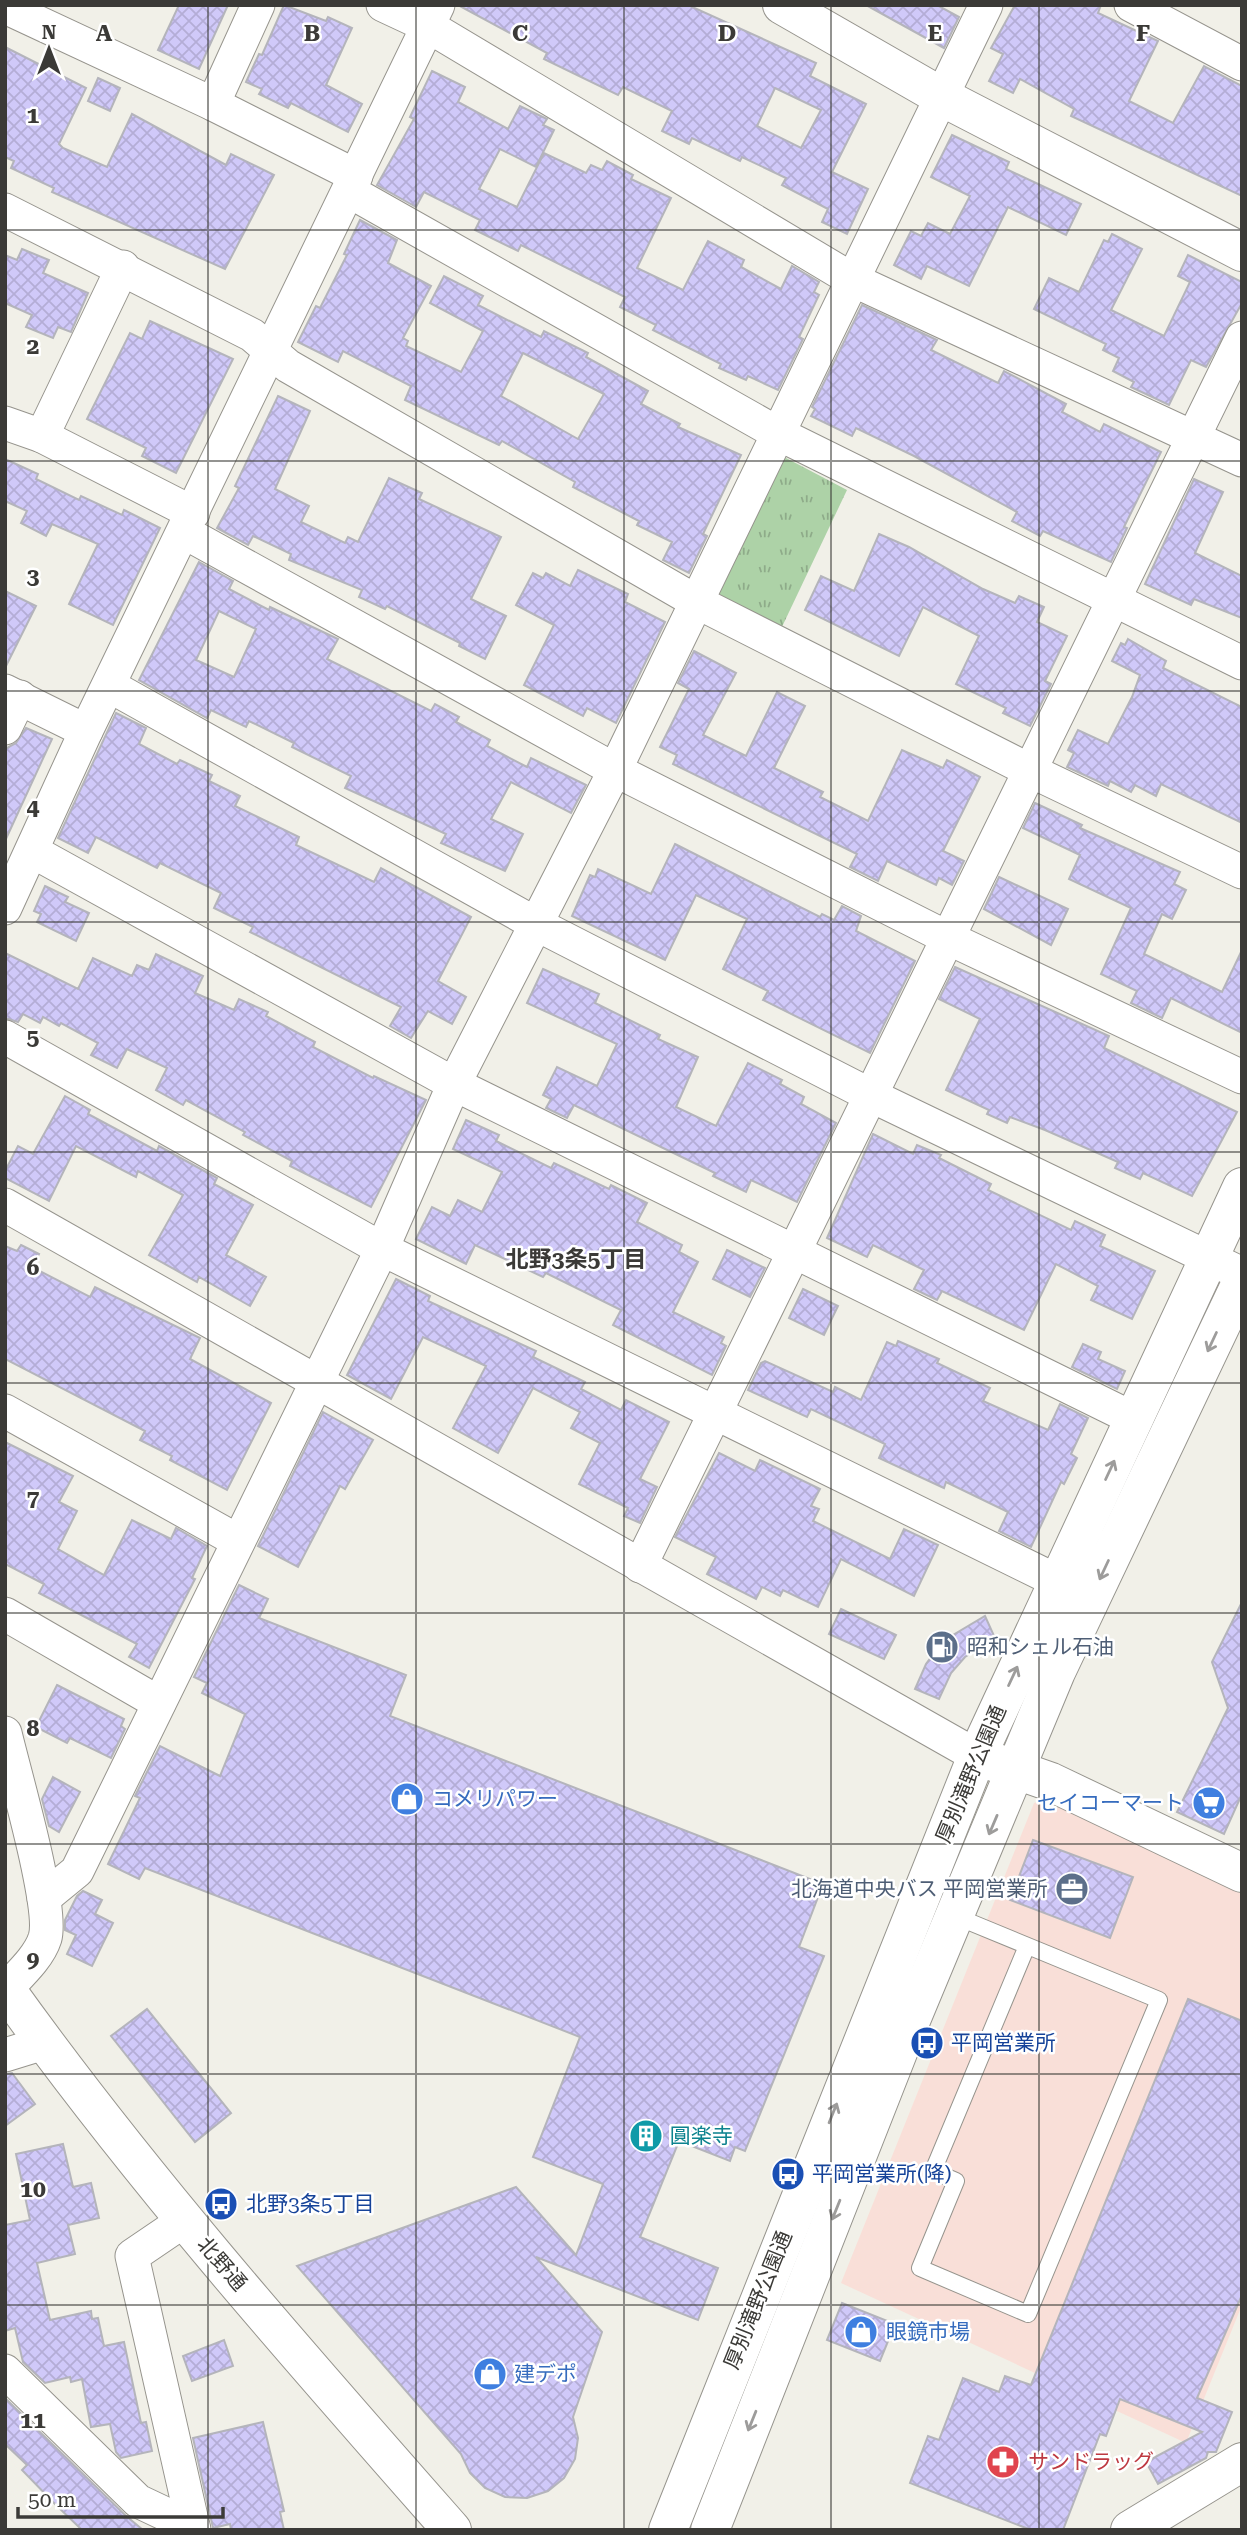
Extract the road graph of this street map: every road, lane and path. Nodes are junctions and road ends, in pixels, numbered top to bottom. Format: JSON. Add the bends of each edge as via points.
{"nodes":[{"id":1,"x":258,"y":5,"type":"edge"},
{"id":2,"x":383,"y":5,"type":"edge"},
{"id":3,"x":782,"y":5,"type":"edge"},
{"id":4,"x":986,"y":5,"type":"edge"},
{"id":5,"x":1131,"y":5,"type":"edge"},
{"id":6,"x":5,"y":7,"type":"edge"},
{"id":7,"x":433,"y":16,"type":"edge"},
{"id":8,"x":1242,"y":64,"type":"edge"},
{"id":9,"x":944,"y":98,"type":"junction"},
{"id":10,"x":213,"y":104,"type":"junction"},
{"id":11,"x":352,"y":184,"type":"junction"},
{"id":12,"x":5,"y":210,"type":"edge"},
{"id":13,"x":1242,"y":252,"type":"edge"},
{"id":14,"x":123,"y":267,"type":"junction"},
{"id":15,"x":853,"y":279,"type":"junction"},
{"id":16,"x":1242,"y":338,"type":"edge"},
{"id":17,"x":270,"y":353,"type":"junction"},
{"id":18,"x":5,"y":423,"type":"edge"},
{"id":19,"x":779,"y":434,"type":"junction"},
{"id":20,"x":42,"y":436,"type":"junction"},
{"id":21,"x":1192,"y":436,"type":"junction"},
{"id":22,"x":1242,"y":460,"type":"edge"},
{"id":23,"x":188,"y":522,"type":"junction"},
{"id":24,"x":1113,"y":601,"type":"junction"},
{"id":25,"x":697,"y":602,"type":"junction"},
{"id":26,"x":1242,"y":663,"type":"edge"},
{"id":27,"x":110,"y":686,"type":"junction"},
{"id":28,"x":13,"y":694,"type":"edge"},
{"id":29,"x":5,"y":728,"type":"edge"},
{"id":30,"x":86,"y":731,"type":"junction"},
{"id":31,"x":615,"y":770,"type":"junction"},
{"id":32,"x":1031,"y":771,"type":"junction"},
{"id":33,"x":32,"y":851,"type":"junction"},
{"id":34,"x":1242,"y":872,"type":"edge"},
{"id":35,"x":5,"y":908,"type":"edge"},
{"id":36,"x":536,"y":924,"type":"junction"},
{"id":37,"x":948,"y":938,"type":"junction"},
{"id":38,"x":5,"y":1037,"type":"edge"},
{"id":39,"x":1242,"y":1077,"type":"edge"},
{"id":40,"x":454,"y":1084,"type":"junction"},
{"id":41,"x":870,"y":1095,"type":"junction"},
{"id":42,"x":1242,"y":1187,"type":"edge"},
{"id":43,"x":5,"y":1205,"type":"edge"},
{"id":44,"x":382,"y":1249,"type":"junction"},
{"id":45,"x":795,"y":1252,"type":"junction"},
{"id":46,"x":1225,"y":1267,"type":"edge"},
{"id":47,"x":1242,"y":1280,"type":"edge"},
{"id":48,"x":317,"y":1381,"type":"junction"},
{"id":49,"x":5,"y":1410,"type":"edge"},
{"id":50,"x":716,"y":1413,"type":"junction"},
{"id":51,"x":1134,"y":1419,"type":"junction"},
{"id":52,"x":238,"y":1541,"type":"junction"},
{"id":53,"x":640,"y":1566,"type":"junction"},
{"id":54,"x":1058,"y":1581,"type":"junction"},
{"id":55,"x":5,"y":1614,"type":"edge"},
{"id":56,"x":159,"y":1703,"type":"junction"},
{"id":57,"x":5,"y":1733,"type":"edge"},
{"id":58,"x":977,"y":1756,"type":"junction"},
{"id":59,"x":1014,"y":1770,"type":"junction"},
{"id":60,"x":1242,"y":1872,"type":"edge"},
{"id":61,"x":44,"y":1898,"type":"junction"},
{"id":62,"x":919,"y":1902,"type":"junction"},
{"id":63,"x":955,"y":1916,"type":"junction"},
{"id":64,"x":1027,"y":1946,"type":"junction"},
{"id":65,"x":6,"y":1988,"type":"edge"},
{"id":66,"x":44,"y":2043,"type":"junction"},
{"id":67,"x":5,"y":2055,"type":"edge"},
{"id":68,"x":185,"y":2220,"type":"junction"},
{"id":69,"x":5,"y":2371,"type":"edge"},
{"id":70,"x":1242,"y":2462,"type":"edge"},
{"id":71,"x":193,"y":2528,"type":"edge"},
{"id":72,"x":452,"y":2530,"type":"edge"},
{"id":73,"x":668,"y":2530,"type":"edge"},
{"id":74,"x":710,"y":2530,"type":"edge"},
{"id":75,"x":1130,"y":2530,"type":"edge"}],
"edges":[{"from":1,"to":10,"type":"street"},
{"from":2,"to":7,"type":"street"},
{"from":3,"to":9,"type":"main road"},
{"from":4,"to":9,"type":"street"},
{"from":5,"to":8,"type":"street"},
{"from":6,"to":10,"type":"street"},
{"from":7,"to":11,"type":"street"},
{"from":7,"to":15,"type":"street"},
{"from":9,"to":13,"type":"main road"},
{"from":9,"to":15,"type":"street"},
{"from":10,"to":11,"type":"street"},
{"from":11,"to":17,"type":"street"},
{"from":11,"to":19,"type":"street"},
{"from":12,"to":14,"type":"street"},
{"from":14,"to":17,"type":"street","via":[[252,335]]},
{"from":14,"to":20,"type":"street"},
{"from":15,"to":19,"type":"street"},
{"from":15,"to":21,"type":"street"},
{"from":16,"to":21,"type":"street"},
{"from":17,"to":23,"type":"street"},
{"from":17,"to":25,"type":"street"},
{"from":18,"to":20,"type":"street"},
{"from":19,"to":24,"type":"street"},
{"from":19,"to":25,"type":"street"},
{"from":20,"to":23,"type":"street"},
{"from":21,"to":22,"type":"street"},
{"from":21,"to":24,"type":"street"},
{"from":23,"to":27,"type":"street"},
{"from":23,"to":31,"type":"street"},
{"from":24,"to":26,"type":"street"},
{"from":24,"to":32,"type":"street"},
{"from":25,"to":31,"type":"street"},
{"from":25,"to":32,"type":"street"},
{"from":27,"to":30,"type":"street"},
{"from":27,"to":36,"type":"street"},
{"from":28,"to":29,"type":"street"},
{"from":28,"to":30,"type":"street"},
{"from":30,"to":33,"type":"street"},
{"from":31,"to":36,"type":"street"},
{"from":31,"to":37,"type":"street"},
{"from":32,"to":34,"type":"street"},
{"from":32,"to":37,"type":"street"},
{"from":33,"to":35,"type":"street"},
{"from":33,"to":40,"type":"street"},
{"from":36,"to":40,"type":"street"},
{"from":36,"to":41,"type":"street"},
{"from":37,"to":39,"type":"street"},
{"from":37,"to":41,"type":"street"},
{"from":38,"to":44,"type":"street"},
{"from":40,"to":44,"type":"street"},
{"from":40,"to":45,"type":"street"},
{"from":41,"to":45,"type":"street"},
{"from":41,"to":46,"type":"street"},
{"from":42,"to":46,"type":"main road","name":"厚別滝野公園通"},
{"from":43,"to":48,"type":"street"},
{"from":44,"to":48,"type":"street"},
{"from":44,"to":50,"type":"street"},
{"from":45,"to":50,"type":"street"},
{"from":45,"to":51,"type":"street"},
{"from":46,"to":51,"type":"main road","name":"厚別滝野公園通"},
{"from":47,"to":59,"type":"main road","name":"厚別滝野公園通","one_way":true},
{"from":48,"to":52,"type":"street"},
{"from":48,"to":53,"type":"street"},
{"from":49,"to":52,"type":"street"},
{"from":50,"to":53,"type":"street"},
{"from":50,"to":54,"type":"street"},
{"from":54,"to":51,"type":"main road","name":"厚別滝野公園通","one_way":true},
{"from":52,"to":56,"type":"street"},
{"from":53,"to":58,"type":"street"},
{"from":58,"to":54,"type":"main road","name":"厚別滝野公園通","one_way":true},
{"from":55,"to":56,"type":"street"},
{"from":56,"to":61,"type":"street","via":[[77,1871]]},
{"from":57,"to":61,"type":"street"},
{"from":58,"to":59,"type":"main road"},
{"from":58,"to":62,"type":"main road","name":"厚別滝野公園通"},
{"from":59,"to":60,"type":"main road","via":[[1051,1782]]},
{"from":59,"to":63,"type":"main road","name":"厚別滝野公園通","one_way":true},
{"from":61,"to":65,"type":"street","via":[[45,1937]]},
{"from":62,"to":63,"type":"main road"},
{"from":73,"to":62,"type":"main road","name":"厚別滝野公園通","one_way":true},
{"from":63,"to":64,"type":"lane"},
{"from":63,"to":74,"type":"main road","name":"厚別滝野公園通","one_way":true},
{"from":64,"to":64,"type":"lane","via":[[1159,2000],[1028,2314],[919,2268],[956,2181],[933,2171]]},
{"from":65,"to":66,"type":"main road","name":"北野通"},
{"from":66,"to":67,"type":"street"},
{"from":66,"to":68,"type":"main road","name":"北野通"},
{"from":68,"to":71,"type":"street","via":[[132,2256]]},
{"from":68,"to":72,"type":"main road","name":"北野通"},
{"from":69,"to":71,"type":"street","via":[[138,2501]]},
{"from":70,"to":75,"type":"main road"}]}
